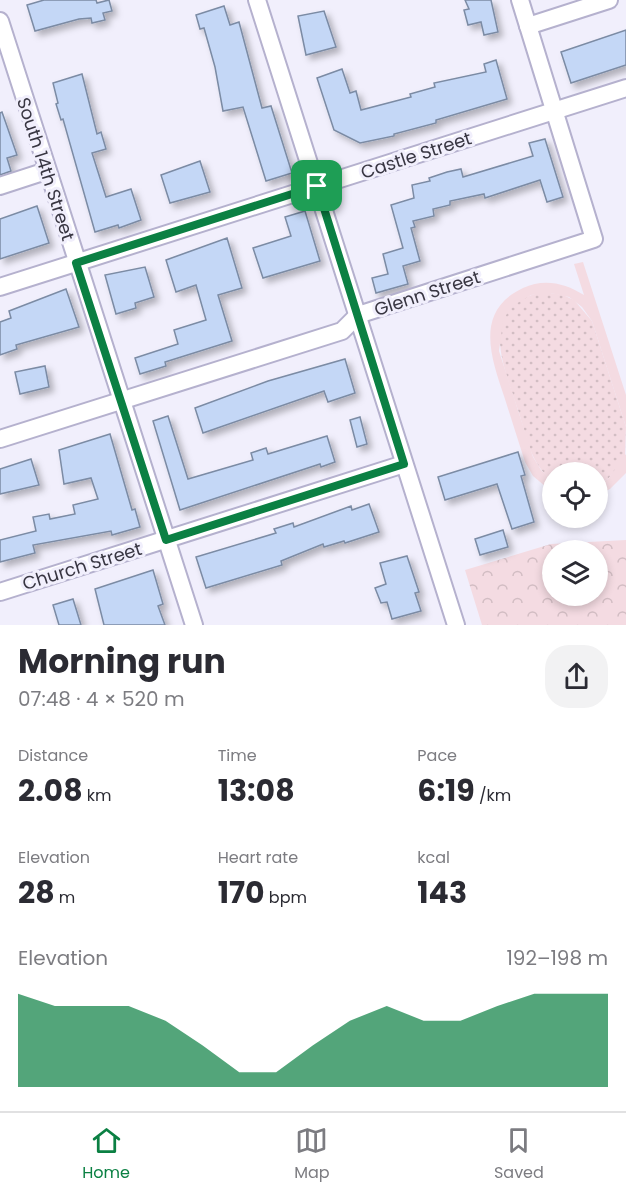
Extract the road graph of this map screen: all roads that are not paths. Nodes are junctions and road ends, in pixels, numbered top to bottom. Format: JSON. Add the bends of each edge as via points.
{"nodes":[{"id":1,"x":257,"y":0,"type":"edge"},
{"id":2,"x":520,"y":0,"type":"edge"},
{"id":3,"x":609,"y":0,"type":"edge"},
{"id":4,"x":0,"y":21,"type":"edge"},
{"id":5,"x":528,"y":26,"type":"junction"},
{"id":6,"x":626,"y":88,"type":"edge"},
{"id":7,"x":555,"y":110,"type":"junction"},
{"id":8,"x":46,"y":171,"type":"junction"},
{"id":9,"x":0,"y":186,"type":"edge"},
{"id":10,"x":317,"y":186,"type":"junction"},
{"id":11,"x":76,"y":263,"type":"junction"},
{"id":12,"x":0,"y":287,"type":"edge"},
{"id":13,"x":358,"y":315,"type":"junction"},
{"id":14,"x":122,"y":399,"type":"junction"},
{"id":15,"x":0,"y":439,"type":"edge"},
{"id":16,"x":404,"y":464,"type":"junction"},
{"id":17,"x":166,"y":540,"type":"junction"},
{"id":18,"x":0,"y":592,"type":"edge"},
{"id":19,"x":194,"y":625,"type":"edge"},
{"id":20,"x":456,"y":625,"type":"edge"}],
"edges":[{"from":1,"to":10,"type":"street"},
{"from":2,"to":5,"type":"street","name":"Glenn Street"},
{"from":3,"to":5,"type":"street"},
{"from":4,"to":8,"type":"street","name":"South 14th Street"},
{"from":5,"to":7,"type":"street","name":"Glenn Street"},
{"from":6,"to":7,"type":"street","name":"Castle Street"},
{"from":7,"to":10,"type":"street","name":"Castle Street"},
{"from":7,"to":13,"type":"street","name":"Glenn Street","via":[[594,239]]},
{"from":8,"to":9,"type":"street"},
{"from":8,"to":11,"type":"street","name":"South 14th Street"},
{"from":10,"to":11,"type":"street","name":"Castle Street"},
{"from":10,"to":13,"type":"street"},
{"from":11,"to":12,"type":"street","name":"Castle Street"},
{"from":11,"to":14,"type":"street","name":"South 14th Street"},
{"from":13,"to":14,"type":"street","name":"Glenn Street","via":[[342,331]]},
{"from":13,"to":16,"type":"street"},
{"from":14,"to":15,"type":"street","name":"Glenn Street"},
{"from":14,"to":17,"type":"street","name":"South 14th Street"},
{"from":16,"to":17,"type":"street","name":"Church Street"},
{"from":16,"to":20,"type":"street"},
{"from":17,"to":18,"type":"street","name":"Church Street"},
{"from":17,"to":19,"type":"street","name":"South 14th Street"}]}
